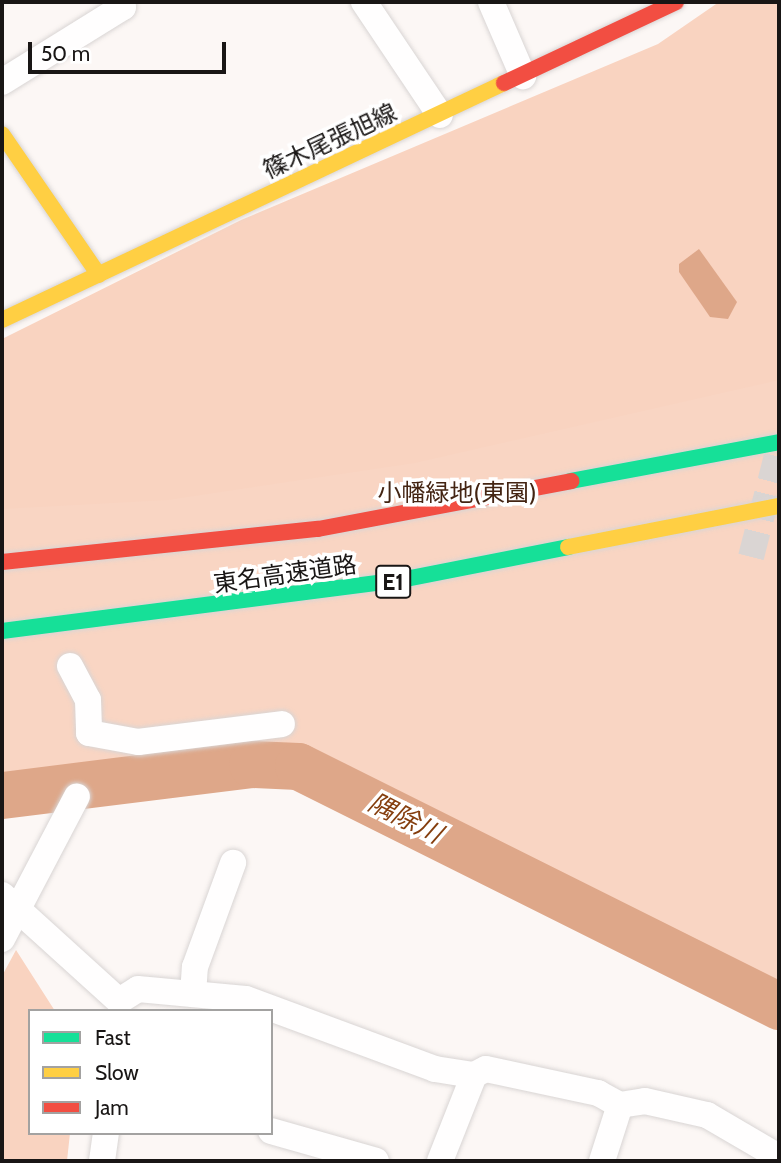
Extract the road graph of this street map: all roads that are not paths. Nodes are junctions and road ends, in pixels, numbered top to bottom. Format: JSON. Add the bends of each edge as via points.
{"nodes":[{"id":1,"x":364,"y":2,"type":"edge"},
{"id":2,"x":491,"y":2,"type":"edge"},
{"id":3,"x":676,"y":2,"type":"edge"},
{"id":4,"x":127,"y":4,"type":"edge"},
{"id":5,"x":523,"y":76,"type":"junction"},
{"id":6,"x":2,"y":82,"type":"edge"},
{"id":7,"x":440,"y":115,"type":"junction"},
{"id":8,"x":2,"y":134,"type":"edge"},
{"id":9,"x":99,"y":275,"type":"junction"},
{"id":10,"x":2,"y":320,"type":"edge"},
{"id":11,"x":779,"y":442,"type":"edge"},
{"id":12,"x":779,"y":506,"type":"edge"},
{"id":13,"x":2,"y":562,"type":"edge"},
{"id":14,"x":2,"y":631,"type":"edge"},
{"id":15,"x":70,"y":666,"type":"dead end"},
{"id":16,"x":282,"y":724,"type":"dead end"},
{"id":17,"x":77,"y":796,"type":"dead end"},
{"id":18,"x":233,"y":863,"type":"dead end"},
{"id":19,"x":10,"y":903,"type":"edge"},
{"id":20,"x":2,"y":939,"type":"edge"},
{"id":21,"x":193,"y":994,"type":"junction"},
{"id":22,"x":118,"y":1006,"type":"edge"},
{"id":23,"x":474,"y":1075,"type":"junction"},
{"id":24,"x":620,"y":1105,"type":"junction"},
{"id":25,"x":273,"y":1132,"type":"edge"},
{"id":26,"x":106,"y":1135,"type":"edge"},
{"id":27,"x":779,"y":1157,"type":"edge"},
{"id":28,"x":102,"y":1161,"type":"edge"},
{"id":29,"x":376,"y":1161,"type":"edge"},
{"id":30,"x":440,"y":1161,"type":"edge"},
{"id":31,"x":602,"y":1161,"type":"edge"}],
"edges":[{"from":1,"to":7,"type":"street"},
{"from":2,"to":5,"type":"street"},
{"from":3,"to":5,"type":"main road","name":"篠木尾張旭線"},
{"from":4,"to":6,"type":"street"},
{"from":5,"to":7,"type":"main road","name":"篠木尾張旭線"},
{"from":7,"to":9,"type":"main road","name":"篠木尾張旭線"},
{"from":8,"to":9,"type":"main road"},
{"from":9,"to":10,"type":"main road","name":"篠木尾張旭線"},
{"from":11,"to":13,"type":"main road","name":"東名高速道路","via":[[318,529]]},
{"from":12,"to":14,"type":"main road","name":"東名高速道路","number":"E1","via":[[396,581]]},
{"from":15,"to":16,"type":"street","via":[[88,700],[89,733],[138,742]]},
{"from":17,"to":19,"type":"street"},
{"from":18,"to":21,"type":"street","via":[[195,967]]},
{"from":19,"to":20,"type":"street"},
{"from":19,"to":22,"type":"street"},
{"from":21,"to":22,"type":"street","via":[[138,989]]},
{"from":21,"to":23,"type":"street","via":[[246,999],[435,1069]]},
{"from":23,"to":24,"type":"street","via":[[486,1069],[597,1093]]},
{"from":23,"to":30,"type":"street"},
{"from":24,"to":27,"type":"street","via":[[645,1101],[707,1115]]},
{"from":24,"to":31,"type":"street"},
{"from":25,"to":29,"type":"street"},
{"from":26,"to":28,"type":"street"}]}
